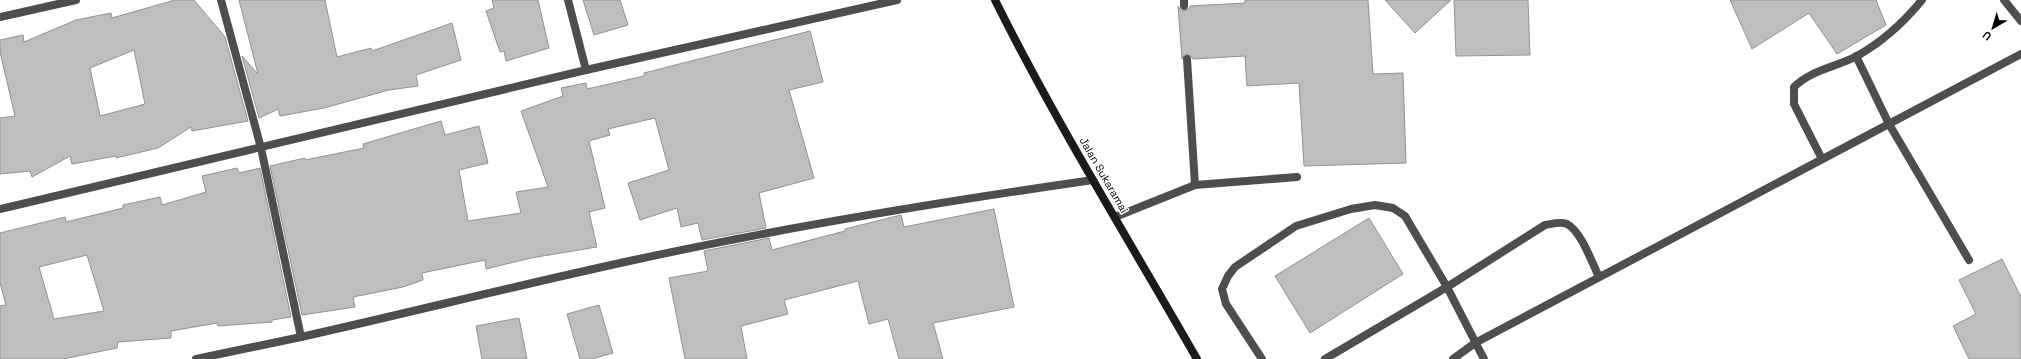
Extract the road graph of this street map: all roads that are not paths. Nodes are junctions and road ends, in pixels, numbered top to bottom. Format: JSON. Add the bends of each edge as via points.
{"nodes":[{"id":1,"x":76,"y":0,"type":"edge"},
{"id":2,"x":221,"y":0,"type":"edge"},
{"id":3,"x":568,"y":0,"type":"edge"},
{"id":4,"x":897,"y":0,"type":"edge"},
{"id":5,"x":995,"y":0,"type":"edge"},
{"id":6,"x":1922,"y":0,"type":"edge"},
{"id":7,"x":2004,"y":0,"type":"edge"},
{"id":8,"x":0,"y":17,"type":"edge"},
{"id":9,"x":2021,"y":21,"type":"edge"},
{"id":10,"x":2021,"y":54,"type":"edge"},
{"id":11,"x":1856,"y":56,"type":"junction"},
{"id":12,"x":1187,"y":59,"type":"dead end"},
{"id":13,"x":586,"y":70,"type":"junction"},
{"id":14,"x":1889,"y":124,"type":"junction"},
{"id":15,"x":261,"y":148,"type":"junction"},
{"id":16,"x":1822,"y":159,"type":"junction"},
{"id":17,"x":1297,"y":178,"type":"dead end"},
{"id":18,"x":1093,"y":180,"type":"junction"},
{"id":19,"x":1195,"y":186,"type":"junction"},
{"id":20,"x":0,"y":209,"type":"edge"},
{"id":21,"x":1115,"y":217,"type":"junction"},
{"id":22,"x":1969,"y":260,"type":"dead end"},
{"id":23,"x":1599,"y":277,"type":"junction"},
{"id":24,"x":1448,"y":287,"type":"junction"},
{"id":25,"x":301,"y":336,"type":"junction"},
{"id":26,"x":1475,"y":344,"type":"junction"},
{"id":27,"x":196,"y":359,"type":"edge"},
{"id":28,"x":1197,"y":359,"type":"edge"},
{"id":29,"x":1262,"y":359,"type":"edge"},
{"id":30,"x":1325,"y":359,"type":"edge"},
{"id":31,"x":1453,"y":359,"type":"edge"},
{"id":32,"x":1484,"y":359,"type":"edge"}],
"edges":[{"from":1,"to":8,"type":"street"},
{"from":2,"to":15,"type":"street"},
{"from":3,"to":13,"type":"street"},
{"from":4,"to":13,"type":"street"},
{"from":5,"to":18,"type":"street","name":"Jalan Sukaramai"},
{"from":6,"to":11,"type":"street","via":[[1891,32]]},
{"from":7,"to":9,"type":"street"},
{"from":10,"to":14,"type":"street"},
{"from":11,"to":14,"type":"street"},
{"from":11,"to":16,"type":"street","via":[[1802,78],[1794,87],[1794,104]]},
{"from":12,"to":19,"type":"street"},
{"from":13,"to":15,"type":"street"},
{"from":14,"to":16,"type":"street"},
{"from":14,"to":22,"type":"street"},
{"from":15,"to":20,"type":"street"},
{"from":15,"to":25,"type":"street"},
{"from":16,"to":23,"type":"street"},
{"from":17,"to":19,"type":"street"},
{"from":18,"to":21,"type":"street","name":"Jalan Sukaramai"},
{"from":18,"to":25,"type":"street","via":[[962,199],[715,244]]},
{"from":19,"to":21,"type":"street"},
{"from":21,"to":28,"type":"street","name":"Jalan Sukaramai"},
{"from":23,"to":24,"type":"street","via":[[1576,232],[1566,224],[1558,223],[1545,225]]},
{"from":23,"to":26,"type":"street"},
{"from":24,"to":26,"type":"street"},
{"from":24,"to":29,"type":"street","via":[[1405,216],[1393,208],[1375,205],[1351,209],[1296,226],[1235,267],[1222,289],[1226,304]]},
{"from":24,"to":30,"type":"street"},
{"from":25,"to":27,"type":"street"},
{"from":26,"to":31,"type":"street"},
{"from":26,"to":32,"type":"street"}]}
